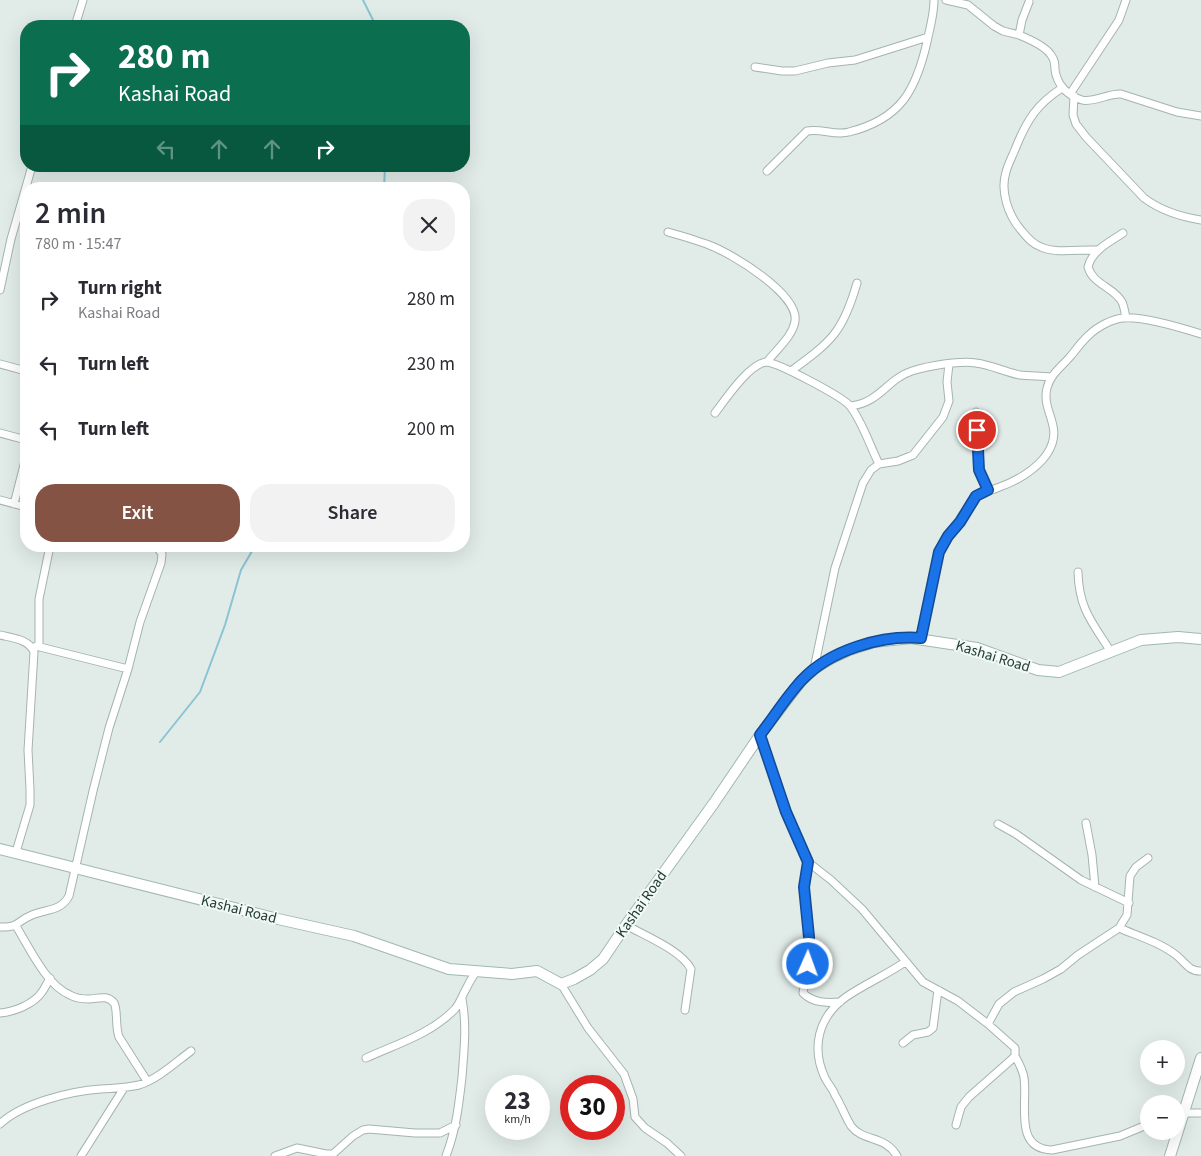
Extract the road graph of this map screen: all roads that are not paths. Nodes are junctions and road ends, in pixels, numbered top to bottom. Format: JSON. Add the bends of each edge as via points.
{"nodes":[{"id":1,"x":83,"y":0,"type":"edge"},
{"id":2,"x":934,"y":0,"type":"edge"},
{"id":3,"x":946,"y":0,"type":"edge"},
{"id":4,"x":1126,"y":0,"type":"edge"},
{"id":5,"x":1029,"y":2,"type":"dead end"},
{"id":6,"x":77,"y":20,"type":"edge"},
{"id":7,"x":1019,"y":35,"type":"junction"},
{"id":8,"x":928,"y":37,"type":"junction"},
{"id":9,"x":755,"y":67,"type":"dead end"},
{"id":10,"x":1062,"y":88,"type":"junction"},
{"id":11,"x":1072,"y":95,"type":"junction"},
{"id":12,"x":1201,"y":116,"type":"edge"},
{"id":13,"x":767,"y":171,"type":"dead end"},
{"id":14,"x":20,"y":208,"type":"edge"},
{"id":15,"x":1201,"y":220,"type":"edge"},
{"id":16,"x":668,"y":232,"type":"dead end"},
{"id":17,"x":1124,"y":232,"type":"dead end"},
{"id":18,"x":1098,"y":250,"type":"junction"},
{"id":19,"x":857,"y":283,"type":"dead end"},
{"id":20,"x":0,"y":290,"type":"edge"},
{"id":21,"x":1126,"y":318,"type":"junction"},
{"id":22,"x":1201,"y":334,"type":"edge"},
{"id":23,"x":767,"y":362,"type":"junction"},
{"id":24,"x":0,"y":364,"type":"edge"},
{"id":25,"x":950,"y":364,"type":"junction"},
{"id":26,"x":20,"y":369,"type":"edge"},
{"id":27,"x":791,"y":371,"type":"junction"},
{"id":28,"x":1051,"y":377,"type":"junction"},
{"id":29,"x":850,"y":406,"type":"junction"},
{"id":30,"x":976,"y":412,"type":"dead end"},
{"id":31,"x":715,"y":413,"type":"dead end"},
{"id":32,"x":0,"y":433,"type":"edge"},
{"id":33,"x":20,"y":438,"type":"edge"},
{"id":34,"x":879,"y":464,"type":"junction"},
{"id":35,"x":20,"y":480,"type":"edge"},
{"id":36,"x":988,"y":490,"type":"junction"},
{"id":37,"x":0,"y":500,"type":"edge"},
{"id":38,"x":14,"y":504,"type":"junction"},
{"id":39,"x":20,"y":506,"type":"edge"},
{"id":40,"x":49,"y":552,"type":"edge"},
{"id":41,"x":160,"y":552,"type":"edge"},
{"id":42,"x":1078,"y":572,"type":"dead end"},
{"id":43,"x":0,"y":634,"type":"edge"},
{"id":44,"x":921,"y":638,"type":"junction"},
{"id":45,"x":1201,"y":639,"type":"edge"},
{"id":46,"x":35,"y":646,"type":"junction"},
{"id":47,"x":1111,"y":652,"type":"junction"},
{"id":48,"x":128,"y":669,"type":"junction"},
{"id":49,"x":814,"y":669,"type":"junction"},
{"id":50,"x":760,"y":735,"type":"junction"},
{"id":51,"x":1086,"y":823,"type":"dead end"},
{"id":52,"x":998,"y":824,"type":"dead end"},
{"id":53,"x":0,"y":849,"type":"edge"},
{"id":54,"x":16,"y":852,"type":"junction"},
{"id":55,"x":1148,"y":858,"type":"dead end"},
{"id":56,"x":808,"y":862,"type":"junction"},
{"id":57,"x":76,"y":868,"type":"junction"},
{"id":58,"x":1095,"y":887,"type":"junction"},
{"id":59,"x":1129,"y":903,"type":"junction"},
{"id":60,"x":626,"y":925,"type":"junction"},
{"id":61,"x":16,"y":926,"type":"junction"},
{"id":62,"x":0,"y":927,"type":"edge"},
{"id":63,"x":1119,"y":928,"type":"junction"},
{"id":64,"x":905,"y":962,"type":"junction"},
{"id":65,"x":476,"y":972,"type":"junction"},
{"id":66,"x":1201,"y":972,"type":"edge"},
{"id":67,"x":50,"y":978,"type":"junction"},
{"id":68,"x":561,"y":984,"type":"junction"},
{"id":69,"x":938,"y":990,"type":"junction"},
{"id":70,"x":462,"y":1000,"type":"junction"},
{"id":71,"x":840,"y":1002,"type":"junction"},
{"id":72,"x":685,"y":1010,"type":"dead end"},
{"id":73,"x":0,"y":1013,"type":"edge"},
{"id":74,"x":988,"y":1024,"type":"junction"},
{"id":75,"x":903,"y":1042,"type":"dead end"},
{"id":76,"x":191,"y":1051,"type":"dead end"},
{"id":77,"x":1015,"y":1056,"type":"junction"},
{"id":78,"x":366,"y":1058,"type":"dead end"},
{"id":79,"x":1201,"y":1058,"type":"edge"},
{"id":80,"x":147,"y":1081,"type":"junction"},
{"id":81,"x":124,"y":1088,"type":"junction"},
{"id":82,"x":1185,"y":1100,"type":"edge"},
{"id":83,"x":1185,"y":1113,"type":"edge"},
{"id":84,"x":1201,"y":1113,"type":"edge"},
{"id":85,"x":0,"y":1124,"type":"edge"},
{"id":86,"x":456,"y":1125,"type":"junction"},
{"id":87,"x":956,"y":1125,"type":"dead end"},
{"id":88,"x":1140,"y":1128,"type":"edge"},
{"id":89,"x":1174,"y":1140,"type":"edge"},
{"id":90,"x":1067,"y":1146,"type":"junction"},
{"id":91,"x":677,"y":1155,"type":"edge"},
{"id":92,"x":80,"y":1156,"type":"edge"},
{"id":93,"x":275,"y":1156,"type":"edge"},
{"id":94,"x":446,"y":1156,"type":"edge"},
{"id":95,"x":897,"y":1156,"type":"edge"},
{"id":96,"x":1066,"y":1156,"type":"edge"},
{"id":97,"x":1170,"y":1156,"type":"edge"}],
"edges":[{"from":1,"to":6,"type":"street"},
{"from":2,"to":8,"type":"street"},
{"from":3,"to":7,"type":"street","via":[[968,5],[994,26]]},
{"from":4,"to":11,"type":"street","via":[[1119,20]]},
{"from":5,"to":7,"type":"street"},
{"from":7,"to":10,"type":"street","via":[[1050,53]]},
{"from":8,"to":9,"type":"street","via":[[855,60],[795,71]]},
{"from":8,"to":13,"type":"street","via":[[919,72],[909,92],[888,116],[844,133],[807,131]]},
{"from":10,"to":11,"type":"street"},
{"from":10,"to":18,"type":"street","via":[[1033,114],[1022,134],[1006,173],[1004,185],[1008,211],[1016,225],[1039,247]]},
{"from":11,"to":12,"type":"street","via":[[1087,100],[1120,94]]},
{"from":11,"to":15,"type":"street","via":[[1076,124],[1144,198],[1154,205]]},
{"from":14,"to":20,"type":"street"},
{"from":16,"to":23,"type":"street","via":[[711,245],[755,271],[790,302],[795,312],[794,326]]},
{"from":17,"to":18,"type":"street"},
{"from":18,"to":21,"type":"street","via":[[1089,262],[1089,272],[1121,300]]},
{"from":19,"to":27,"type":"street","via":[[850,308],[833,338]]},
{"from":21,"to":22,"type":"street","via":[[1138,318]]},
{"from":21,"to":28,"type":"street","via":[[1115,320],[1090,334]]},
{"from":23,"to":27,"type":"street"},
{"from":23,"to":31,"type":"street","via":[[750,372]]},
{"from":24,"to":26,"type":"street"},
{"from":25,"to":28,"type":"street","via":[[976,363],[1021,375]]},
{"from":25,"to":29,"type":"street","via":[[910,372],[872,399]]},
{"from":25,"to":34,"type":"street","via":[[947,382],[949,402],[944,417],[913,455]]},
{"from":27,"to":29,"type":"street"},
{"from":28,"to":36,"type":"street","via":[[1046,395],[1054,433],[1047,454],[1032,470]]},
{"from":29,"to":34,"type":"street"},
{"from":30,"to":36,"type":"street","via":[[979,470]]},
{"from":32,"to":33,"type":"street"},
{"from":34,"to":49,"type":"street","via":[[863,483],[846,531]]},
{"from":35,"to":38,"type":"street"},
{"from":36,"to":44,"type":"street","via":[[976,496],[939,552]]},
{"from":37,"to":38,"type":"street"},
{"from":38,"to":39,"type":"street"},
{"from":40,"to":46,"type":"street","via":[[39,599]]},
{"from":41,"to":48,"type":"street","via":[[161,563],[140,622]]},
{"from":42,"to":47,"type":"street","via":[[1082,603]]},
{"from":43,"to":46,"type":"street"},
{"from":44,"to":47,"type":"street","name":"Kashai Road","via":[[977,648],[1038,670],[1059,672]]},
{"from":44,"to":49,"type":"street","name":"Kashai Road","via":[[874,642],[849,650]]},
{"from":45,"to":47,"type":"street","name":"Kashai Road","via":[[1142,640]]},
{"from":46,"to":48,"type":"street"},
{"from":46,"to":54,"type":"street","via":[[28,750],[30,805]]},
{"from":48,"to":57,"type":"street","via":[[97,774]]},
{"from":49,"to":50,"type":"street","name":"Kashai Road"},
{"from":50,"to":56,"type":"street","via":[[786,812]]},
{"from":50,"to":60,"type":"street","name":"Kashai Road"},
{"from":51,"to":58,"type":"street"},
{"from":52,"to":58,"type":"street"},
{"from":53,"to":54,"type":"street","name":"Kashai Road"},
{"from":54,"to":57,"type":"street","name":"Kashai Road"},
{"from":55,"to":59,"type":"street","via":[[1130,876]]},
{"from":56,"to":64,"type":"street","via":[[862,909]]},
{"from":56,"to":71,"type":"street","via":[[804,887],[809,954],[803,993],[810,999]]},
{"from":57,"to":61,"type":"street","via":[[66,902],[56,909],[32,915]]},
{"from":57,"to":65,"type":"street","name":"Kashai Road","via":[[354,936],[449,969]]},
{"from":58,"to":59,"type":"street"},
{"from":59,"to":63,"type":"street","via":[[1127,915]]},
{"from":60,"to":68,"type":"street","name":"Kashai Road","via":[[603,959]]},
{"from":60,"to":72,"type":"street","via":[[688,964],[691,969]]},
{"from":61,"to":62,"type":"street"},
{"from":61,"to":67,"type":"street","via":[[39,966]]},
{"from":63,"to":66,"type":"street","via":[[1155,942],[1178,956],[1192,970]]},
{"from":63,"to":74,"type":"street","via":[[1061,969],[1014,992],[999,1004]]},
{"from":64,"to":69,"type":"street","via":[[923,982]]},
{"from":64,"to":71,"type":"street"},
{"from":65,"to":68,"type":"street","name":"Kashai Road","via":[[512,974],[537,971]]},
{"from":65,"to":70,"type":"street"},
{"from":67,"to":73,"type":"street","via":[[38,998]]},
{"from":67,"to":80,"type":"street","via":[[68,994],[86,999],[103,997],[114,1003],[116,1030]]},
{"from":68,"to":91,"type":"street","via":[[588,1028],[624,1074],[635,1116]]},
{"from":69,"to":74,"type":"street"},
{"from":69,"to":75,"type":"street","via":[[933,1028]]},
{"from":70,"to":78,"type":"street","via":[[423,1033]]},
{"from":70,"to":86,"type":"street","via":[[465,1042]]},
{"from":71,"to":95,"type":"street","via":[[825,1018],[818,1036],[818,1055],[825,1078],[856,1132],[881,1141]]},
{"from":74,"to":77,"type":"street","via":[[1014,1045]]},
{"from":76,"to":80,"type":"street"},
{"from":77,"to":87,"type":"street","via":[[969,1097],[961,1107]]},
{"from":77,"to":90,"type":"street","via":[[1024,1078],[1028,1138],[1047,1150]]},
{"from":79,"to":82,"type":"street"},
{"from":80,"to":81,"type":"street"},
{"from":81,"to":85,"type":"street","via":[[56,1097],[20,1111]]},
{"from":81,"to":92,"type":"street"},
{"from":83,"to":84,"type":"street"},
{"from":86,"to":93,"type":"street","via":[[440,1133],[363,1130],[333,1154],[297,1148]]},
{"from":86,"to":94,"type":"street"},
{"from":88,"to":90,"type":"street","via":[[1120,1136]]},
{"from":89,"to":97,"type":"street"},
{"from":90,"to":96,"type":"street"}]}
